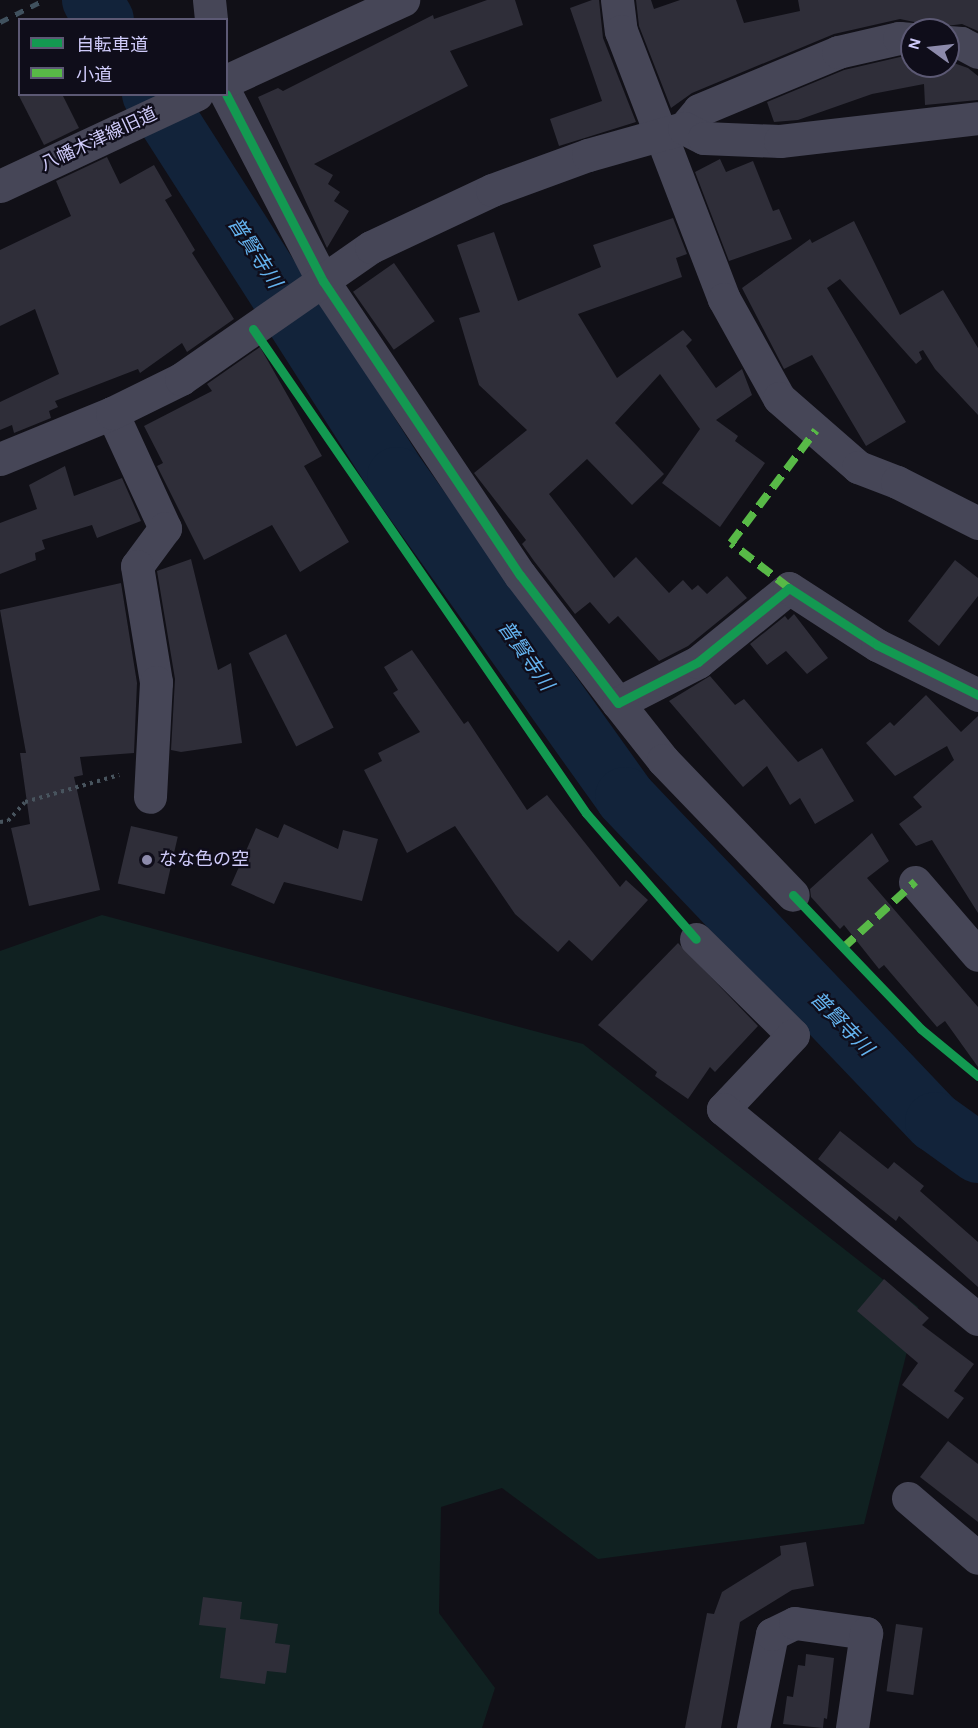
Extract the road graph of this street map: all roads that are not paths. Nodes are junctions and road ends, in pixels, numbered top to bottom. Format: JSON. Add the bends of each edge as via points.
{"nodes":[{"id":1,"x":208,"y":0,"type":"edge"},
{"id":2,"x":403,"y":0,"type":"edge"},
{"id":3,"x":616,"y":0,"type":"edge"},
{"id":4,"x":212,"y":18,"type":"edge"},
{"id":5,"x":900,"y":38,"type":"edge"},
{"id":6,"x":960,"y":43,"type":"edge"},
{"id":7,"x":978,"y":52,"type":"edge"},
{"id":8,"x":228,"y":80,"type":"edge"},
{"id":9,"x":193,"y":96,"type":"edge"},
{"id":10,"x":227,"y":96,"type":"edge"},
{"id":11,"x":978,"y":118,"type":"edge"},
{"id":12,"x":672,"y":131,"type":"junction"},
{"id":13,"x":0,"y":186,"type":"edge"},
{"id":14,"x":319,"y":284,"type":"junction"},
{"id":15,"x":112,"y":413,"type":"junction"},
{"id":16,"x":0,"y":459,"type":"edge"},
{"id":17,"x":978,"y":523,"type":"edge"},
{"id":18,"x":978,"y":695,"type":"edge"},
{"id":19,"x":618,"y":703,"type":"junction"},
{"id":20,"x":150,"y":797,"type":"dead end"},
{"id":21,"x":915,"y":882,"type":"dead end"},
{"id":22,"x":793,"y":895,"type":"dead end"},
{"id":23,"x":696,"y":939,"type":"dead end"},
{"id":24,"x":978,"y":955,"type":"edge"},
{"id":25,"x":978,"y":1319,"type":"edge"},
{"id":26,"x":908,"y":1498,"type":"dead end"},
{"id":27,"x":978,"y":1558,"type":"edge"},
{"id":28,"x":753,"y":1728,"type":"edge"},
{"id":29,"x":852,"y":1728,"type":"edge"}],
"edges":[{"from":1,"to":4,"type":"street"},
{"from":2,"to":8,"type":"street"},
{"from":3,"to":12,"type":"street","via":[[621,31]]},
{"from":5,"to":12,"type":"street","via":[[838,52],[699,110]]},
{"from":6,"to":7,"type":"street"},
{"from":9,"to":13,"type":"street","name":"八幡木津線旧道"},
{"from":10,"to":14,"type":"street"},
{"from":11,"to":12,"type":"street","via":[[780,141],[704,138]]},
{"from":12,"to":14,"type":"street","via":[[588,155],[492,190],[371,247]]},
{"from":12,"to":17,"type":"street","via":[[724,299],[779,398],[858,467]]},
{"from":14,"to":15,"type":"street","via":[[181,379]]},
{"from":14,"to":19,"type":"street","via":[[520,575]]},
{"from":15,"to":16,"type":"street"},
{"from":15,"to":20,"type":"street","via":[[165,528],[137,566],[156,682]]},
{"from":18,"to":19,"type":"street","via":[[877,645],[789,588],[698,662]]},
{"from":19,"to":22,"type":"street","via":[[663,760]]},
{"from":21,"to":24,"type":"street"},
{"from":23,"to":25,"type":"street","via":[[793,1035],[723,1109]]},
{"from":26,"to":27,"type":"street"},
{"from":28,"to":29,"type":"street","via":[[772,1634],[795,1623],[866,1633]]}]}
